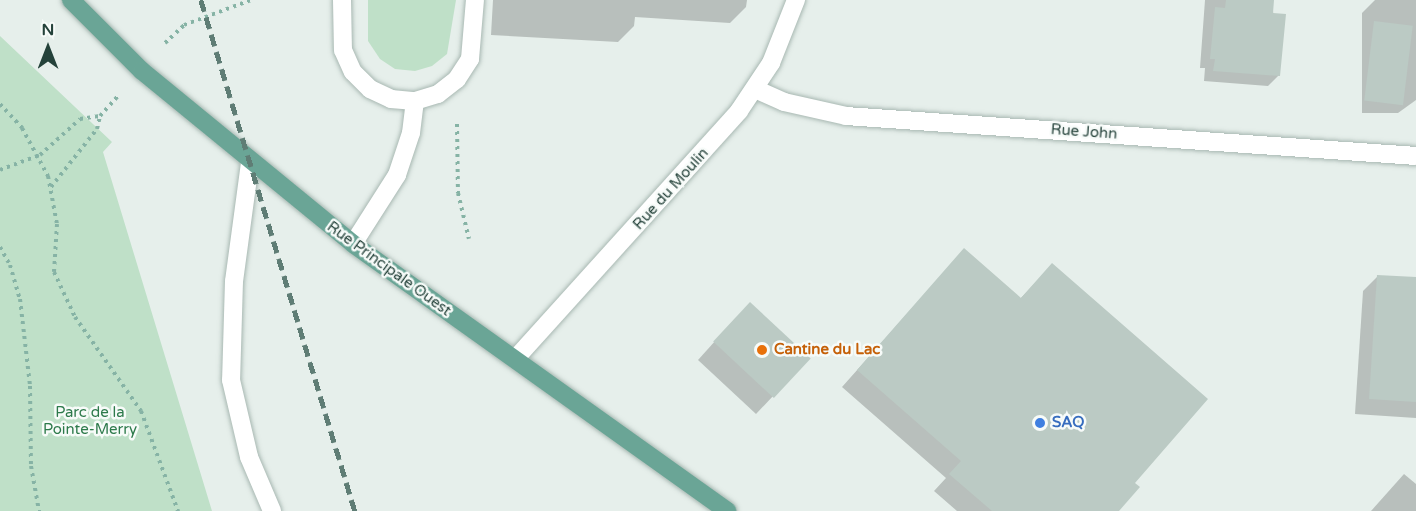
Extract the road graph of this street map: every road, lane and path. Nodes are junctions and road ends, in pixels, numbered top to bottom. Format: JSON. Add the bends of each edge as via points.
{"nodes":[{"id":1,"x":71,"y":0,"type":"edge"},
{"id":2,"x":251,"y":0,"type":"edge"},
{"id":3,"x":342,"y":0,"type":"edge"},
{"id":4,"x":475,"y":0,"type":"edge"},
{"id":5,"x":796,"y":0,"type":"edge"},
{"id":6,"x":176,"y":30,"type":"dead end"},
{"id":7,"x":457,"y":79,"type":"junction"},
{"id":8,"x":755,"y":89,"type":"junction"},
{"id":9,"x":415,"y":101,"type":"junction"},
{"id":10,"x":0,"y":104,"type":"edge"},
{"id":11,"x":40,"y":155,"type":"junction"},
{"id":12,"x":1416,"y":156,"type":"edge"},
{"id":13,"x":250,"y":163,"type":"junction"},
{"id":14,"x":0,"y":170,"type":"edge"},
{"id":15,"x":51,"y":188,"type":"junction"},
{"id":16,"x":469,"y":239,"type":"dead end"},
{"id":17,"x":353,"y":244,"type":"junction"},
{"id":18,"x":0,"y":247,"type":"edge"},
{"id":19,"x":516,"y":358,"type":"junction"},
{"id":20,"x":39,"y":511,"type":"edge"},
{"id":21,"x":178,"y":511,"type":"edge"},
{"id":22,"x":272,"y":511,"type":"edge"},
{"id":23,"x":728,"y":511,"type":"edge"}],
"edges":[{"from":1,"to":13,"type":"main road","name":"Rue Principale Ouest","via":[[142,71]]},
{"from":2,"to":6,"type":"path"},
{"from":3,"to":9,"type":"street","via":[[343,50],[353,72],[370,89],[391,99]]},
{"from":4,"to":7,"type":"street","via":[[470,59]]},
{"from":5,"to":8,"type":"street","name":"Rue du Moulin","via":[[783,36]]},
{"from":7,"to":9,"type":"street","via":[[438,94]]},
{"from":7,"to":16,"type":"path","via":[[458,193]]},
{"from":8,"to":12,"type":"street","name":"Rue John","via":[[784,102],[846,116]]},
{"from":8,"to":19,"type":"street","name":"Rue du Moulin","via":[[676,183]]},
{"from":9,"to":17,"type":"street","via":[[411,133],[397,175]]},
{"from":10,"to":11,"type":"path"},
{"from":11,"to":14,"type":"path"},
{"from":11,"to":15,"type":"path"},
{"from":11,"to":15,"type":"path","via":[[80,119],[100,116],[97,129]]},
{"from":13,"to":17,"type":"main road","name":"Rue Principale Ouest"},
{"from":13,"to":22,"type":"street","via":[[234,281],[231,380],[249,457]]},
{"from":15,"to":21,"type":"path","via":[[57,224],[54,272],[75,317],[141,411]]},
{"from":17,"to":19,"type":"main road","name":"Rue Principale Ouest"},
{"from":18,"to":20,"type":"path","via":[[20,298],[30,386],[31,466]]},
{"from":19,"to":23,"type":"main road","name":"Rue Principale Ouest"}]}
